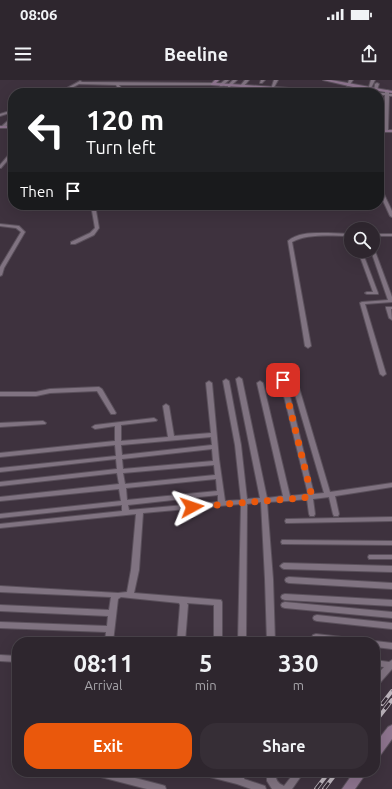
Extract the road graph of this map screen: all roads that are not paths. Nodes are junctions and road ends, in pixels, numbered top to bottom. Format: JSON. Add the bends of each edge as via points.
{"nodes":[{"id":1,"x":81,"y":80,"type":"edge"},
{"id":2,"x":170,"y":80,"type":"edge"},
{"id":3,"x":216,"y":80,"type":"edge"},
{"id":4,"x":227,"y":80,"type":"edge"},
{"id":5,"x":235,"y":80,"type":"edge"},
{"id":6,"x":247,"y":80,"type":"edge"},
{"id":7,"x":276,"y":80,"type":"edge"},
{"id":8,"x":325,"y":80,"type":"edge"},
{"id":9,"x":351,"y":80,"type":"edge"},
{"id":10,"x":332,"y":81,"type":"edge"},
{"id":11,"x":340,"y":82,"type":"edge"},
{"id":12,"x":78,"y":83,"type":"junction"},
{"id":13,"x":117,"y":84,"type":"junction"},
{"id":14,"x":168,"y":84,"type":"junction"},
{"id":15,"x":213,"y":84,"type":"junction"},
{"id":16,"x":377,"y":84,"type":"dead end"},
{"id":17,"x":220,"y":85,"type":"junction"},
{"id":18,"x":229,"y":86,"type":"junction"},
{"id":19,"x":242,"y":86,"type":"junction"},
{"id":20,"x":349,"y":86,"type":"junction"},
{"id":21,"x":69,"y":88,"type":"edge"},
{"id":22,"x":119,"y":88,"type":"edge"},
{"id":23,"x":272,"y":88,"type":"joint"},
{"id":24,"x":362,"y":88,"type":"edge"},
{"id":25,"x":376,"y":88,"type":"edge"},
{"id":26,"x":389,"y":93,"type":"edge"},
{"id":27,"x":389,"y":131,"type":"edge"},
{"id":28,"x":8,"y":158,"type":"edge"},
{"id":29,"x":0,"y":167,"type":"edge"},
{"id":30,"x":384,"y":199,"type":"edge"},
{"id":31,"x":94,"y":210,"type":"edge"},
{"id":32,"x":392,"y":216,"type":"edge"},
{"id":33,"x":0,"y":225,"type":"edge"},
{"id":34,"x":344,"y":235,"type":"edge"},
{"id":35,"x":380,"y":235,"type":"edge"},
{"id":36,"x":392,"y":235,"type":"edge"},
{"id":37,"x":74,"y":243,"type":"dead end"},
{"id":38,"x":363,"y":258,"type":"edge"},
{"id":39,"x":376,"y":258,"type":"edge"},
{"id":40,"x":0,"y":275,"type":"edge"},
{"id":41,"x":367,"y":293,"type":"dead end"},
{"id":42,"x":392,"y":308,"type":"edge"},
{"id":43,"x":392,"y":318,"type":"edge"},
{"id":44,"x":308,"y":346,"type":"dead end"},
{"id":45,"x":292,"y":374,"type":"dead end"},
{"id":46,"x":383,"y":374,"type":"dead end"},
{"id":47,"x":239,"y":379,"type":"dead end"},
{"id":48,"x":283,"y":380,"type":"dead end"},
{"id":49,"x":226,"y":381,"type":"dead end"},
{"id":50,"x":209,"y":383,"type":"dead end"},
{"id":51,"x":260,"y":383,"type":"dead end"},
{"id":52,"x":0,"y":394,"type":"edge"},
{"id":53,"x":166,"y":406,"type":"dead end"},
{"id":54,"x":112,"y":413,"type":"dead end"},
{"id":55,"x":154,"y":420,"type":"dead end"},
{"id":56,"x":43,"y":423,"type":"dead end"},
{"id":57,"x":118,"y":424,"type":"junction"},
{"id":58,"x":0,"y":425,"type":"edge"},
{"id":59,"x":95,"y":427,"type":"dead end"},
{"id":60,"x":214,"y":435,"type":"junction"},
{"id":61,"x":171,"y":438,"type":"junction"},
{"id":62,"x":118,"y":443,"type":"junction"},
{"id":63,"x":214,"y":447,"type":"junction"},
{"id":64,"x":0,"y":454,"type":"edge"},
{"id":65,"x":119,"y":458,"type":"junction"},
{"id":66,"x":216,"y":464,"type":"junction"},
{"id":67,"x":0,"y":470,"type":"edge"},
{"id":68,"x":120,"y":471,"type":"junction"},
{"id":69,"x":218,"y":477,"type":"junction"},
{"id":70,"x":0,"y":484,"type":"edge"},
{"id":71,"x":392,"y":485,"type":"edge"},
{"id":72,"x":123,"y":486,"type":"junction"},
{"id":73,"x":220,"y":493,"type":"junction"},
{"id":74,"x":330,"y":495,"type":"junction"},
{"id":75,"x":311,"y":497,"type":"junction"},
{"id":76,"x":0,"y":499,"type":"edge"},
{"id":77,"x":287,"y":499,"type":"junction"},
{"id":78,"x":264,"y":500,"type":"junction"},
{"id":79,"x":125,"y":502,"type":"junction"},
{"id":80,"x":244,"y":502,"type":"junction"},
{"id":81,"x":222,"y":504,"type":"junction"},
{"id":82,"x":140,"y":512,"type":"junction"},
{"id":83,"x":126,"y":513,"type":"junction"},
{"id":84,"x":312,"y":514,"type":"dead end"},
{"id":85,"x":336,"y":514,"type":"dead end"},
{"id":86,"x":0,"y":516,"type":"edge"},
{"id":87,"x":392,"y":520,"type":"edge"},
{"id":88,"x":288,"y":521,"type":"dead end"},
{"id":89,"x":0,"y":526,"type":"edge"},
{"id":90,"x":284,"y":542,"type":"dead end"},
{"id":91,"x":392,"y":543,"type":"edge"},
{"id":92,"x":371,"y":557,"type":"dead end"},
{"id":93,"x":392,"y":557,"type":"edge"},
{"id":94,"x":284,"y":566,"type":"dead end"},
{"id":95,"x":392,"y":569,"type":"edge"},
{"id":96,"x":288,"y":580,"type":"dead end"},
{"id":97,"x":392,"y":586,"type":"edge"},
{"id":98,"x":0,"y":589,"type":"edge"},
{"id":99,"x":116,"y":595,"type":"junction"},
{"id":100,"x":130,"y":595,"type":"junction"},
{"id":101,"x":285,"y":597,"type":"dead end"},
{"id":102,"x":181,"y":600,"type":"junction"},
{"id":103,"x":392,"y":603,"type":"edge"},
{"id":104,"x":285,"y":605,"type":"dead end"},
{"id":105,"x":0,"y":608,"type":"edge"},
{"id":106,"x":112,"y":613,"type":"junction"},
{"id":107,"x":392,"y":615,"type":"edge"},
{"id":108,"x":317,"y":618,"type":"dead end"},
{"id":109,"x":0,"y":625,"type":"edge"},
{"id":110,"x":392,"y":626,"type":"edge"},
{"id":111,"x":111,"y":629,"type":"junction"},
{"id":112,"x":110,"y":637,"type":"edge"},
{"id":113,"x":181,"y":637,"type":"edge"},
{"id":114,"x":218,"y":637,"type":"edge"},
{"id":115,"x":242,"y":637,"type":"edge"},
{"id":116,"x":271,"y":637,"type":"edge"},
{"id":117,"x":380,"y":645,"type":"edge"},
{"id":118,"x":392,"y":646,"type":"edge"},
{"id":119,"x":0,"y":658,"type":"edge"},
{"id":120,"x":12,"y":659,"type":"edge"},
{"id":121,"x":380,"y":663,"type":"edge"},
{"id":122,"x":391,"y":664,"type":"edge"},
{"id":123,"x":380,"y":677,"type":"edge"},
{"id":124,"x":392,"y":730,"type":"edge"},
{"id":125,"x":380,"y":746,"type":"edge"},
{"id":126,"x":116,"y":777,"type":"edge"},
{"id":127,"x":241,"y":777,"type":"edge"},
{"id":128,"x":271,"y":777,"type":"edge"},
{"id":129,"x":296,"y":777,"type":"edge"},
{"id":130,"x":357,"y":777,"type":"edge"},
{"id":131,"x":162,"y":789,"type":"edge"},
{"id":132,"x":262,"y":789,"type":"edge"},
{"id":133,"x":282,"y":789,"type":"edge"},
{"id":134,"x":287,"y":789,"type":"edge"},
{"id":135,"x":348,"y":789,"type":"edge"}],
"edges":[{"from":1,"to":12,"type":"street"},
{"from":2,"to":14,"type":"street"},
{"from":3,"to":15,"type":"street"},
{"from":4,"to":17,"type":"street"},
{"from":5,"to":18,"type":"street"},
{"from":6,"to":19,"type":"street"},
{"from":7,"to":23,"type":"street"},
{"from":8,"to":10,"type":"street"},
{"from":9,"to":20,"type":"street"},
{"from":10,"to":11,"type":"street"},
{"from":11,"to":20,"type":"street"},
{"from":12,"to":13,"type":"street"},
{"from":12,"to":21,"type":"street"},
{"from":13,"to":14,"type":"street"},
{"from":13,"to":22,"type":"street"},
{"from":14,"to":15,"type":"street"},
{"from":15,"to":17,"type":"street"},
{"from":16,"to":25,"type":"street"},
{"from":17,"to":18,"type":"street"},
{"from":18,"to":19,"type":"street"},
{"from":19,"to":23,"type":"street"},
{"from":20,"to":24,"type":"street"},
{"from":26,"to":27,"type":"street"},
{"from":28,"to":29,"type":"street"},
{"from":30,"to":32,"type":"street"},
{"from":31,"to":37,"type":"street","via":[[97,228],[92,234]]},
{"from":33,"to":40,"type":"street","via":[[17,227],[23,232]]},
{"from":34,"to":44,"type":"street","via":[[304,236],[290,241]]},
{"from":35,"to":36,"type":"street"},
{"from":38,"to":41,"type":"street","via":[[376,293]]},
{"from":39,"to":46,"type":"street","via":[[391,301],[362,303]]},
{"from":42,"to":43,"type":"street","via":[[388,308]]},
{"from":45,"to":74,"type":"street"},
{"from":47,"to":78,"type":"street"},
{"from":48,"to":75,"type":"street"},
{"from":49,"to":80,"type":"street","via":[[238,445]]},
{"from":50,"to":60,"type":"street"},
{"from":51,"to":77,"type":"street"},
{"from":52,"to":54,"type":"street","via":[[99,389]]},
{"from":53,"to":61,"type":"street"},
{"from":55,"to":57,"type":"street"},
{"from":56,"to":58,"type":"street"},
{"from":57,"to":59,"type":"street"},
{"from":57,"to":62,"type":"street"},
{"from":60,"to":61,"type":"street"},
{"from":60,"to":63,"type":"street"},
{"from":61,"to":62,"type":"street"},
{"from":62,"to":64,"type":"street"},
{"from":62,"to":65,"type":"street"},
{"from":63,"to":65,"type":"street"},
{"from":63,"to":66,"type":"street"},
{"from":65,"to":67,"type":"street"},
{"from":65,"to":68,"type":"street"},
{"from":66,"to":68,"type":"street"},
{"from":66,"to":69,"type":"street"},
{"from":68,"to":70,"type":"street"},
{"from":68,"to":72,"type":"street"},
{"from":69,"to":72,"type":"street"},
{"from":69,"to":73,"type":"street"},
{"from":71,"to":74,"type":"street"},
{"from":72,"to":76,"type":"street"},
{"from":72,"to":79,"type":"street"},
{"from":73,"to":79,"type":"street"},
{"from":73,"to":81,"type":"street"},
{"from":74,"to":75,"type":"street"},
{"from":74,"to":85,"type":"street"},
{"from":75,"to":77,"type":"street"},
{"from":75,"to":84,"type":"street"},
{"from":77,"to":78,"type":"street"},
{"from":78,"to":80,"type":"street"},
{"from":78,"to":116,"type":"street"},
{"from":79,"to":83,"type":"street"},
{"from":79,"to":86,"type":"street"},
{"from":80,"to":81,"type":"street"},
{"from":80,"to":115,"type":"street"},
{"from":81,"to":82,"type":"street"},
{"from":82,"to":83,"type":"street"},
{"from":82,"to":100,"type":"street"},
{"from":83,"to":89,"type":"street"},
{"from":87,"to":88,"type":"street"},
{"from":90,"to":91,"type":"street"},
{"from":92,"to":93,"type":"street"},
{"from":94,"to":95,"type":"street"},
{"from":96,"to":97,"type":"street"},
{"from":98,"to":99,"type":"street"},
{"from":99,"to":100,"type":"street"},
{"from":99,"to":106,"type":"street"},
{"from":100,"to":102,"type":"street"},
{"from":101,"to":103,"type":"street"},
{"from":102,"to":113,"type":"street","via":[[184,605]]},
{"from":102,"to":114,"type":"street","via":[[218,602]]},
{"from":104,"to":107,"type":"street"},
{"from":105,"to":106,"type":"street"},
{"from":106,"to":111,"type":"street"},
{"from":108,"to":110,"type":"street"},
{"from":109,"to":111,"type":"street"},
{"from":111,"to":112,"type":"street"},
{"from":117,"to":118,"type":"street"},
{"from":119,"to":120,"type":"street"},
{"from":121,"to":122,"type":"street"},
{"from":122,"to":123,"type":"street"},
{"from":124,"to":125,"type":"street"},
{"from":126,"to":131,"type":"street"},
{"from":127,"to":132,"type":"street"},
{"from":128,"to":133,"type":"street","via":[[274,786]]},
{"from":129,"to":134,"type":"street"},
{"from":130,"to":135,"type":"street"}]}
